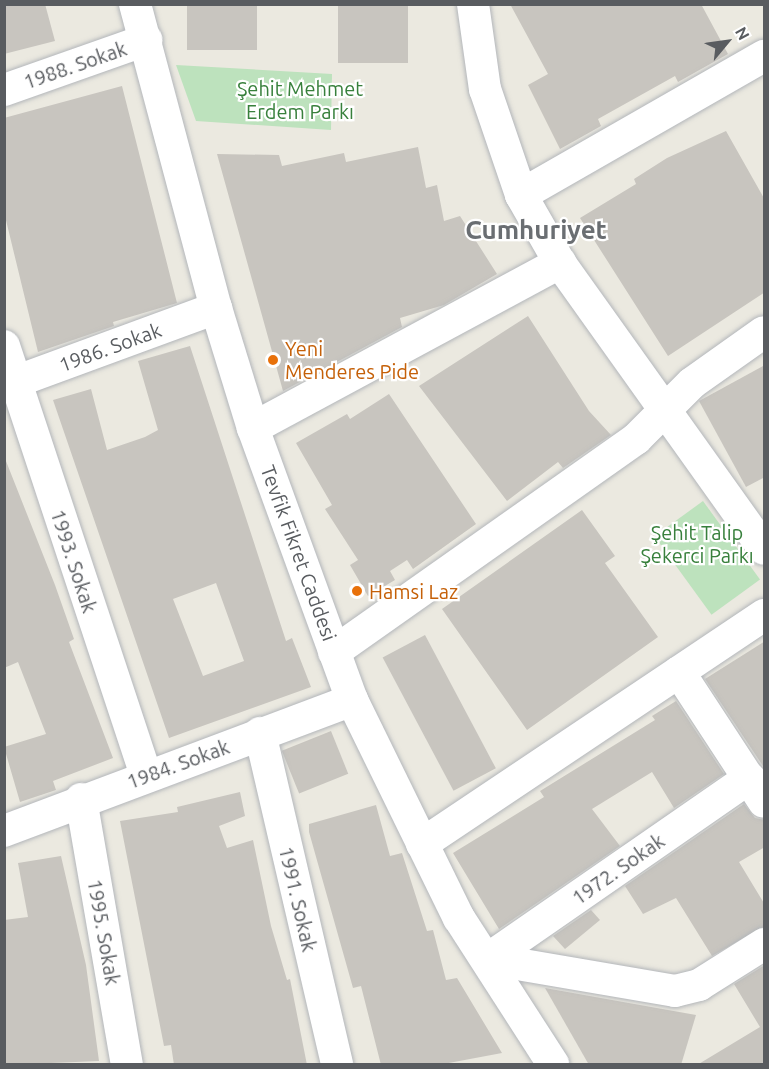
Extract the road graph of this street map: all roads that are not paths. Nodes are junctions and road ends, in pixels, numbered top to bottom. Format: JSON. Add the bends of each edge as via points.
{"nodes":[{"id":1,"x":135,"y":4,"type":"edge"},
{"id":2,"x":473,"y":4,"type":"edge"},
{"id":3,"x":146,"y":40,"type":"junction"},
{"id":4,"x":765,"y":56,"type":"edge"},
{"id":5,"x":4,"y":90,"type":"edge"},
{"id":6,"x":521,"y":195,"type":"junction"},
{"id":7,"x":560,"y":263,"type":"junction"},
{"id":8,"x":216,"y":308,"type":"junction"},
{"id":9,"x":765,"y":332,"type":"edge"},
{"id":10,"x":4,"y":346,"type":"edge"},
{"id":11,"x":10,"y":384,"type":"edge"},
{"id":12,"x":662,"y":412,"type":"junction"},
{"id":13,"x":253,"y":428,"type":"junction"},
{"id":14,"x":765,"y":549,"type":"edge"},
{"id":15,"x":765,"y":615,"type":"edge"},
{"id":16,"x":334,"y":652,"type":"junction"},
{"id":17,"x":679,"y":672,"type":"junction"},
{"id":18,"x":352,"y":700,"type":"junction"},
{"id":19,"x":260,"y":733,"type":"junction"},
{"id":20,"x":146,"y":776,"type":"junction"},
{"id":21,"x":757,"y":790,"type":"edge"},
{"id":22,"x":81,"y":799,"type":"junction"},
{"id":23,"x":4,"y":831,"type":"edge"},
{"id":24,"x":422,"y":844,"type":"junction"},
{"id":25,"x":765,"y":944,"type":"edge"},
{"id":26,"x":488,"y":959,"type":"junction"},
{"id":27,"x":127,"y":1065,"type":"edge"},
{"id":28,"x":337,"y":1065,"type":"edge"},
{"id":29,"x":553,"y":1065,"type":"edge"}],
"edges":[{"from":1,"to":3,"type":"street","name":"Tevfik Fikret Caddesi"},
{"from":2,"to":6,"type":"street","via":[[485,89]]},
{"from":3,"to":5,"type":"street","name":"1988. Sokak"},
{"from":3,"to":8,"type":"street","name":"Tevfik Fikret Caddesi"},
{"from":4,"to":6,"type":"street"},
{"from":6,"to":7,"type":"street"},
{"from":7,"to":12,"type":"street"},
{"from":7,"to":13,"type":"street"},
{"from":8,"to":11,"type":"street","name":"1986. Sokak"},
{"from":8,"to":13,"type":"street","name":"Tevfik Fikret Caddesi"},
{"from":9,"to":12,"type":"street","via":[[692,383]]},
{"from":10,"to":11,"type":"street","name":"1993. Sokak"},
{"from":11,"to":20,"type":"street","name":"1993. Sokak"},
{"from":12,"to":14,"type":"street"},
{"from":12,"to":16,"type":"street","via":[[636,439]]},
{"from":13,"to":16,"type":"street","name":"Tevfik Fikret Caddesi"},
{"from":15,"to":17,"type":"street"},
{"from":16,"to":18,"type":"street","name":"Tevfik Fikret Caddesi"},
{"from":17,"to":21,"type":"street"},
{"from":17,"to":24,"type":"street"},
{"from":18,"to":19,"type":"street","name":"1984. Sokak"},
{"from":18,"to":24,"type":"street","name":"Tevfik Fikret Caddesi"},
{"from":19,"to":20,"type":"street","name":"1984. Sokak"},
{"from":19,"to":28,"type":"street","name":"1991. Sokak"},
{"from":20,"to":22,"type":"street","name":"1984. Sokak"},
{"from":21,"to":26,"type":"street","name":"1972. Sokak"},
{"from":22,"to":23,"type":"street","name":"1984. Sokak"},
{"from":22,"to":27,"type":"street","name":"1995. Sokak"},
{"from":24,"to":26,"type":"street","name":"Tevfik Fikret Caddesi","via":[[459,918]]},
{"from":25,"to":26,"type":"street","via":[[699,986],[675,991]]},
{"from":26,"to":29,"type":"street","name":"Tevfik Fikret Caddesi"}]}
